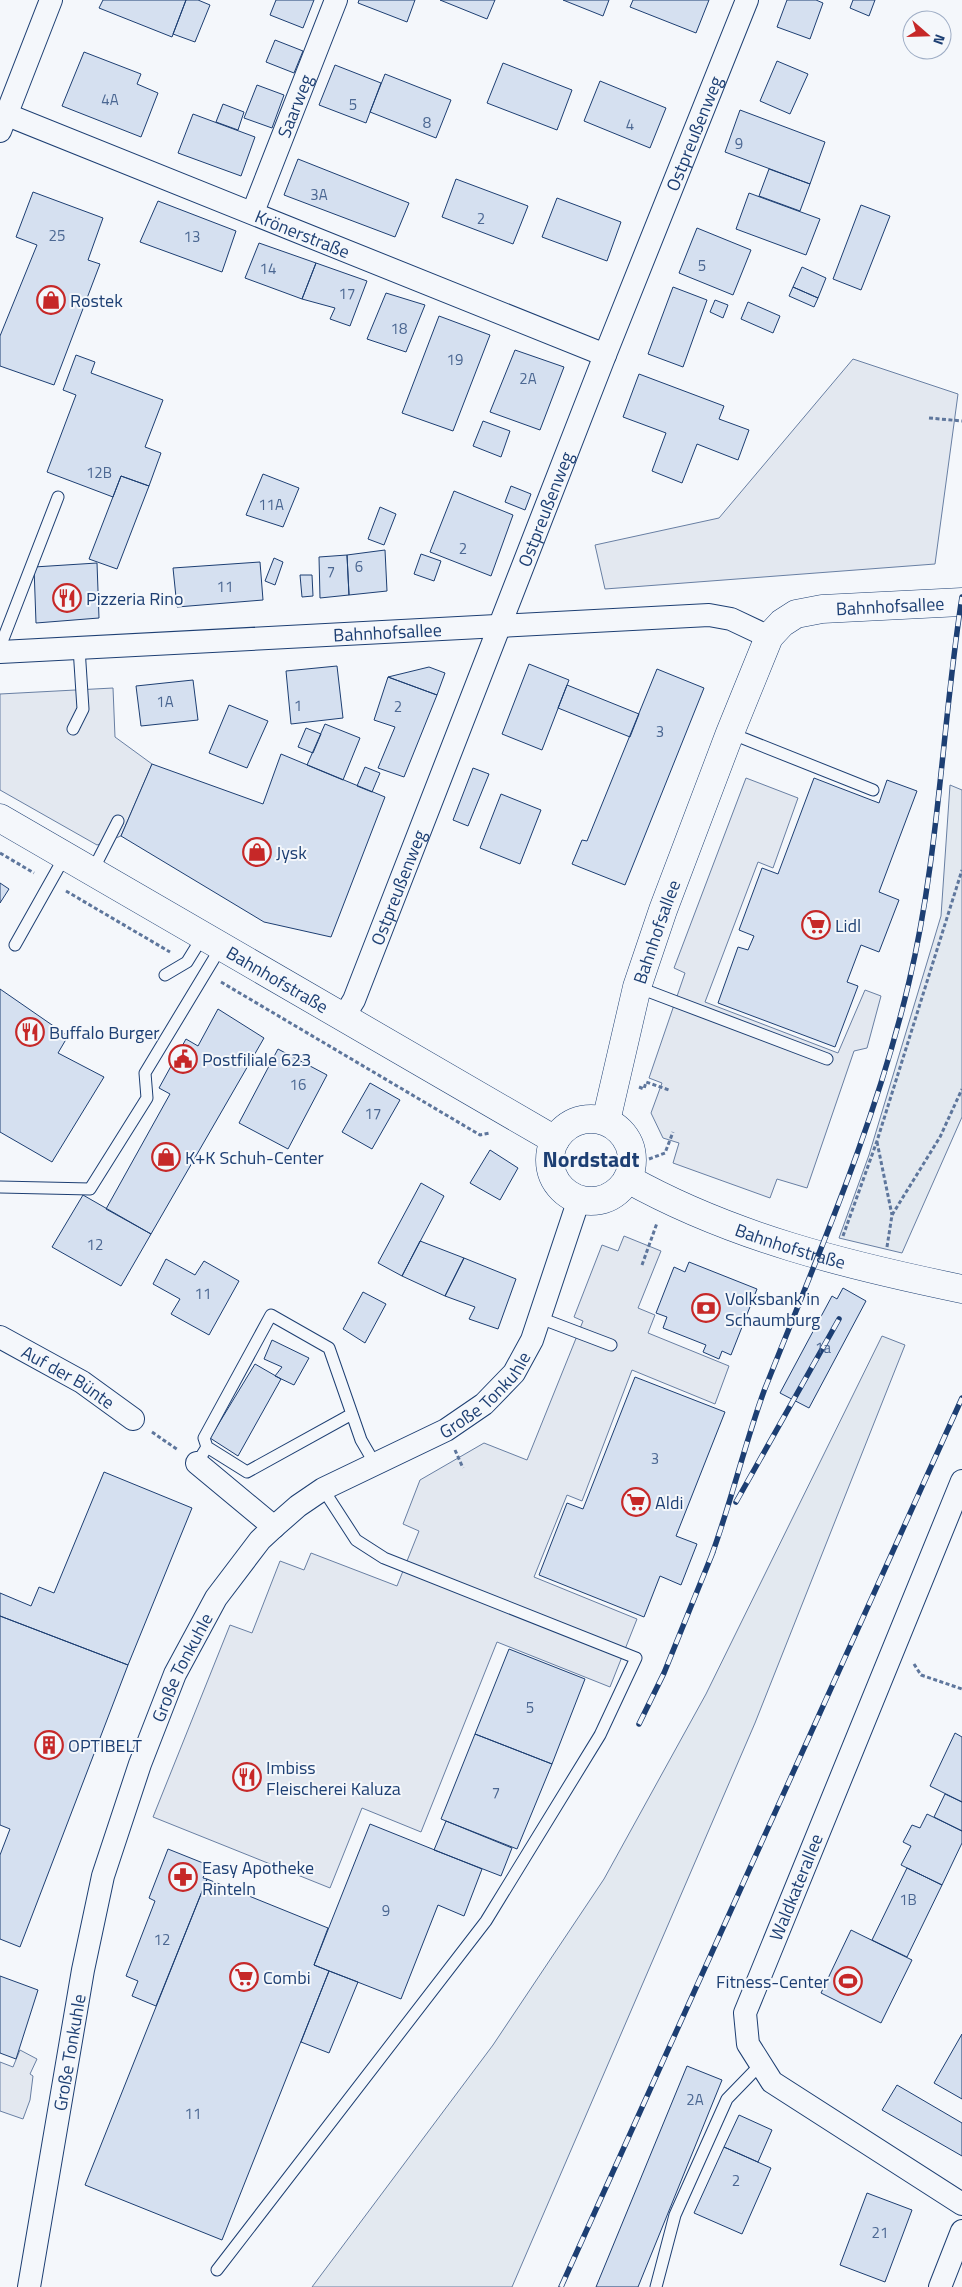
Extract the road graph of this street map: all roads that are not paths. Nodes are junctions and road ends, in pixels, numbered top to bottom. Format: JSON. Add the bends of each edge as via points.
{"nodes":[{"id":1,"x":51,"y":0,"type":"edge"},
{"id":2,"x":336,"y":0,"type":"edge"},
{"id":3,"x":747,"y":0,"type":"edge"},
{"id":4,"x":2,"y":119,"type":"edge"},
{"id":5,"x":253,"y":212,"type":"junction"},
{"id":6,"x":605,"y":355,"type":"junction"},
{"id":7,"x":58,"y":497,"type":"dead end"},
{"id":8,"x":962,"y":602,"type":"edge"},
{"id":9,"x":501,"y":624,"type":"junction"},
{"id":10,"x":770,"y":637,"type":"junction"},
{"id":11,"x":0,"y":647,"type":"edge"},
{"id":12,"x":80,"y":648,"type":"junction"},
{"id":13,"x":0,"y":652,"type":"edge"},
{"id":14,"x":74,"y":729,"type":"dead end"},
{"id":15,"x":730,"y":733,"type":"junction"},
{"id":16,"x":873,"y":790,"type":"dead end"},
{"id":17,"x":0,"y":818,"type":"edge"},
{"id":18,"x":118,"y":821,"type":"dead end"},
{"id":19,"x":65,"y":856,"type":"junction"},
{"id":20,"x":92,"y":872,"type":"junction"},
{"id":21,"x":212,"y":941,"type":"junction"},
{"id":22,"x":16,"y":945,"type":"dead end"},
{"id":23,"x":165,"y":975,"type":"dead end"},
{"id":24,"x":637,"y":988,"type":"junction"},
{"id":25,"x":343,"y":1018,"type":"junction"},
{"id":26,"x":827,"y":1059,"type":"dead end"},
{"id":27,"x":606,"y":1121,"type":"junction"},
{"id":28,"x":555,"y":1140,"type":"junction"},
{"id":29,"x":628,"y":1179,"type":"junction"},
{"id":30,"x":0,"y":1187,"type":"edge"},
{"id":31,"x":579,"y":1200,"type":"junction"},
{"id":32,"x":962,"y":1289,"type":"edge"},
{"id":33,"x":540,"y":1318,"type":"junction"},
{"id":34,"x":0,"y":1339,"type":"edge"},
{"id":35,"x":610,"y":1345,"type":"dead end"},
{"id":36,"x":352,"y":1414,"type":"junction"},
{"id":37,"x":133,"y":1419,"type":"road end"},
{"id":38,"x":202,"y":1455,"type":"junction"},
{"id":39,"x":374,"y":1464,"type":"junction"},
{"id":40,"x":961,"y":1488,"type":"edge"},
{"id":41,"x":323,"y":1489,"type":"junction"},
{"id":42,"x":274,"y":1527,"type":"junction"},
{"id":43,"x":760,"y":2065,"type":"junction"},
{"id":44,"x":962,"y":2204,"type":"edge"},
{"id":45,"x":962,"y":2231,"type":"edge"},
{"id":46,"x":217,"y":2270,"type":"dead end"},
{"id":47,"x":29,"y":2287,"type":"edge"},
{"id":48,"x":656,"y":2287,"type":"edge"},
{"id":49,"x":940,"y":2287,"type":"edge"}],
"edges":[{"from":1,"to":4,"type":"street"},
{"from":2,"to":5,"type":"street","name":"Saarweg"},
{"from":3,"to":6,"type":"street","name":"Ostpreußenweg"},
{"from":4,"to":5,"type":"street","name":"Krönerstraße"},
{"from":5,"to":6,"type":"street","name":"Krönerstraße"},
{"from":6,"to":9,"type":"street","name":"Ostpreußenweg"},
{"from":7,"to":11,"type":"lane"},
{"from":8,"to":10,"type":"main road","name":"Bahnhofsallee","via":[[822,609],[796,614],[782,623]]},
{"from":9,"to":10,"type":"street","name":"Bahnhofsallee","via":[[709,615],[731,618]]},
{"from":9,"to":12,"type":"street","name":"Bahnhofsallee"},
{"from":9,"to":25,"type":"street","name":"Ostpreußenweg","via":[[354,1000]]},
{"from":10,"to":15,"type":"main road","name":"Bahnhofsallee"},
{"from":12,"to":13,"type":"street","name":"Bahnhofsallee"},
{"from":12,"to":14,"type":"lane","via":[[83,709]]},
{"from":15,"to":16,"type":"lane"},
{"from":15,"to":24,"type":"main road","name":"Bahnhofsallee"},
{"from":17,"to":19,"type":"main road","name":"Bahnhofstraße"},
{"from":18,"to":20,"type":"lane"},
{"from":19,"to":20,"type":"main road","name":"Bahnhofstraße"},
{"from":19,"to":22,"type":"lane"},
{"from":20,"to":21,"type":"main road","name":"Bahnhofstraße"},
{"from":21,"to":23,"type":"lane"},
{"from":21,"to":25,"type":"main road","name":"Bahnhofstraße"},
{"from":21,"to":30,"type":"lane","via":[[204,973],[145,1073],[147,1098],[90,1189]]},
{"from":24,"to":26,"type":"lane"},
{"from":24,"to":27,"type":"main road","name":"Bahnhofsallee"},
{"from":25,"to":28,"type":"main road","name":"Bahnhofstraße"},
{"from":27,"to":28,"type":"main road","via":[[582,1119],[562,1131]]},
{"from":27,"to":29,"type":"main road","via":[[618,1128],[632,1152]]},
{"from":28,"to":31,"type":"main road","via":[[550,1164],[553,1176],[564,1190]]},
{"from":29,"to":31,"type":"main road","via":[[607,1198]]},
{"from":29,"to":32,"type":"main road","name":"Bahnhofstraße","via":[[665,1200],[757,1238],[835,1260]]},
{"from":31,"to":33,"type":"street","name":"Große Tonkuhle"},
{"from":33,"to":35,"type":"lane"},
{"from":33,"to":39,"type":"street","name":"Große Tonkuhle","via":[[514,1373],[484,1404],[446,1430]]},
{"from":34,"to":37,"type":"street","name":"Auf der Bünte","via":[[82,1382]]},
{"from":36,"to":38,"type":"lane","via":[[247,1472]]},
{"from":36,"to":38,"type":"lane","via":[[329,1348],[271,1315],[204,1438]]},
{"from":36,"to":39,"type":"lane"},
{"from":38,"to":42,"type":"street"},
{"from":39,"to":41,"type":"street","name":"Große Tonkuhle"},
{"from":40,"to":43,"type":"street","name":"Waldkaterallee","via":[[745,2013],[748,2044]]},
{"from":41,"to":42,"type":"street","name":"Große Tonkuhle"},
{"from":41,"to":46,"type":"lane","via":[[356,1540],[384,1558],[636,1658],[600,1735],[486,1921]]},
{"from":42,"to":47,"type":"street","name":"Große Tonkuhle","via":[[260,1540],[216,1598],[175,1674],[102,1876]]},
{"from":43,"to":44,"type":"street","name":"Waldkaterallee","via":[[772,2082]]},
{"from":43,"to":48,"type":"lane","via":[[726,2099],[675,2215]]},
{"from":45,"to":49,"type":"street"}]}
